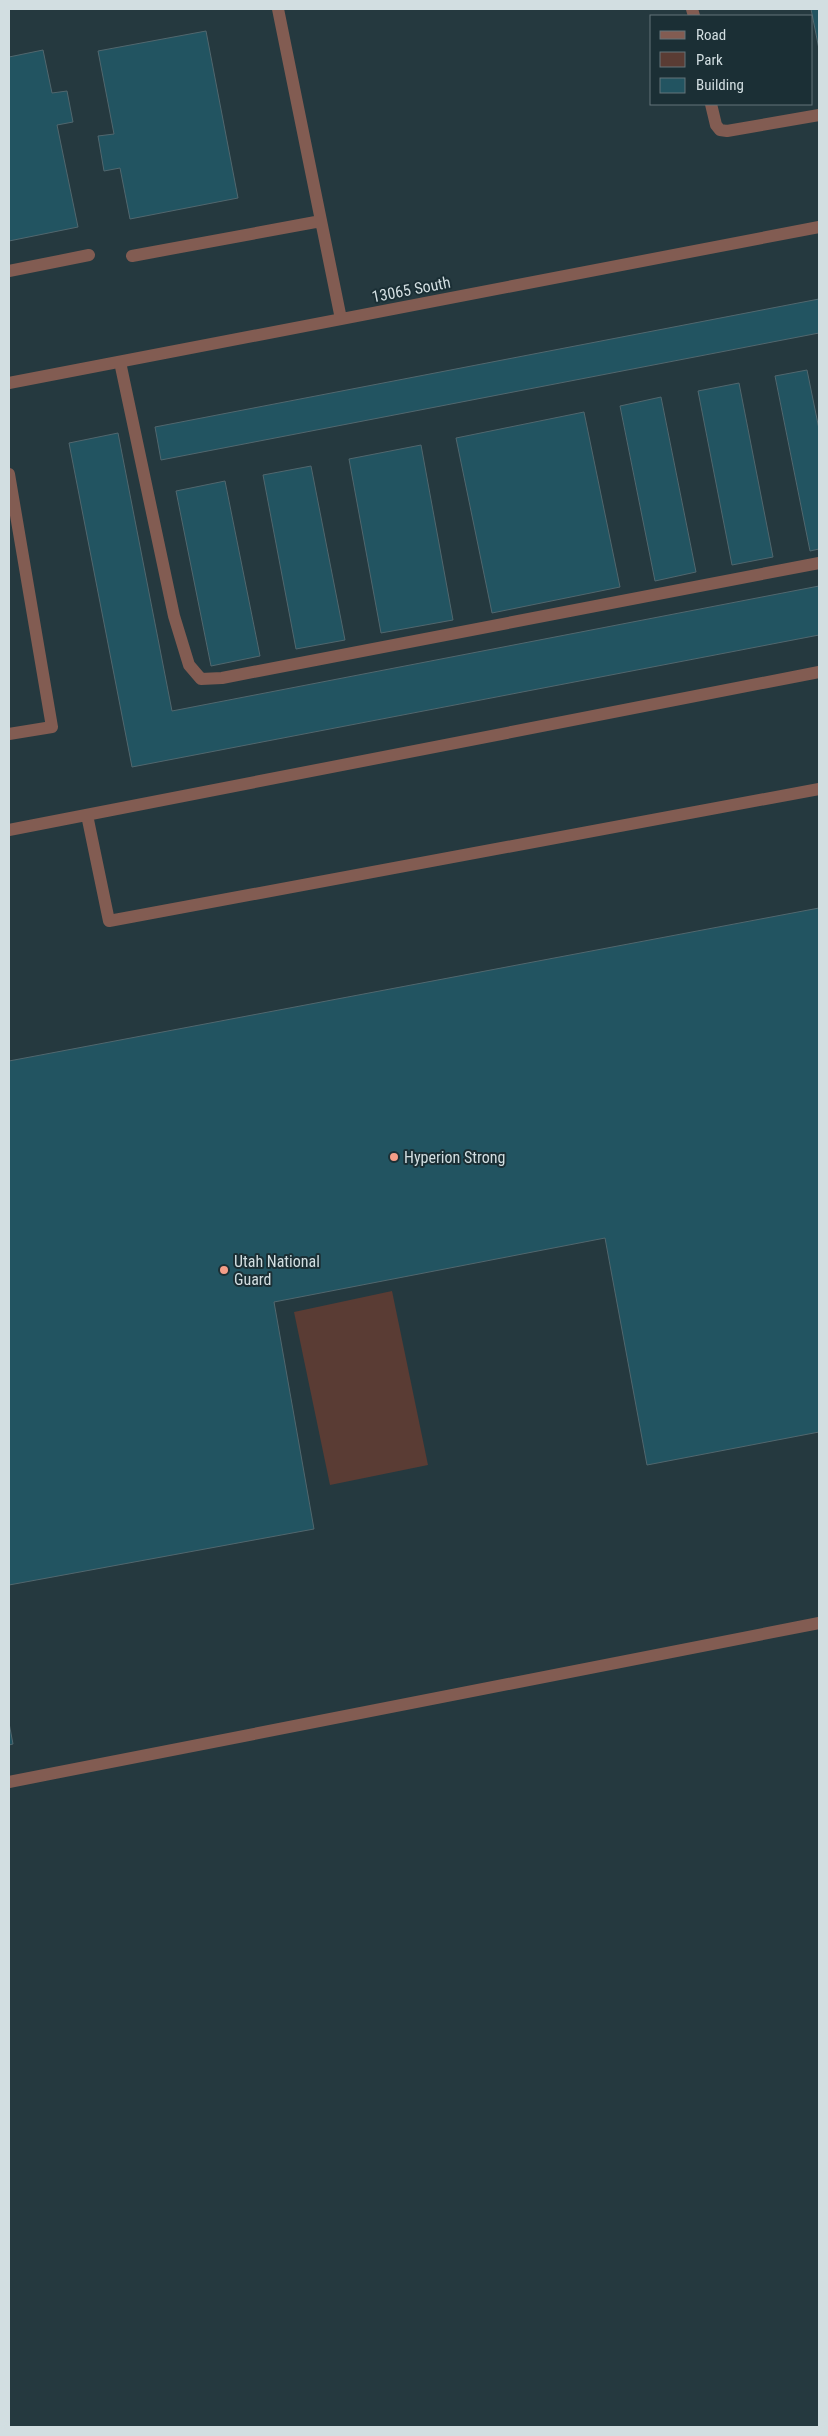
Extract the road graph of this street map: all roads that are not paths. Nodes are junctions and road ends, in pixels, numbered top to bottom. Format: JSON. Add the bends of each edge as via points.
{"nodes":[{"id":1,"x":278,"y":9,"type":"edge"},
{"id":2,"x":711,"y":105,"type":"edge"},
{"id":3,"x":819,"y":114,"type":"edge"},
{"id":4,"x":321,"y":220,"type":"junction"},
{"id":5,"x":819,"y":227,"type":"edge"},
{"id":6,"x":89,"y":255,"type":"dead end"},
{"id":7,"x":132,"y":256,"type":"dead end"},
{"id":8,"x":9,"y":270,"type":"edge"},
{"id":9,"x":341,"y":319,"type":"junction"},
{"id":10,"x":120,"y":362,"type":"junction"},
{"id":11,"x":9,"y":383,"type":"edge"},
{"id":12,"x":9,"y":474,"type":"edge"},
{"id":13,"x":819,"y":562,"type":"edge"},
{"id":14,"x":819,"y":672,"type":"edge"},
{"id":15,"x":9,"y":734,"type":"edge"},
{"id":16,"x":819,"y":789,"type":"edge"},
{"id":17,"x":87,"y":815,"type":"junction"},
{"id":18,"x":9,"y":830,"type":"edge"},
{"id":19,"x":819,"y":1622,"type":"edge"},
{"id":20,"x":9,"y":1782,"type":"edge"}],
"edges":[{"from":1,"to":4,"type":"street"},
{"from":2,"to":3,"type":"street","via":[[716,125],[727,131]]},
{"from":4,"to":7,"type":"street"},
{"from":4,"to":9,"type":"street"},
{"from":5,"to":9,"type":"street","name":"13065 South"},
{"from":6,"to":8,"type":"street"},
{"from":9,"to":10,"type":"street","name":"13065 South"},
{"from":10,"to":11,"type":"street","name":"13065 South"},
{"from":10,"to":13,"type":"street","via":[[174,616],[189,665],[201,679],[222,678]]},
{"from":12,"to":15,"type":"street","via":[[52,726]]},
{"from":14,"to":17,"type":"street"},
{"from":16,"to":17,"type":"street","via":[[109,921]]},
{"from":17,"to":18,"type":"street"},
{"from":19,"to":20,"type":"street"}]}
